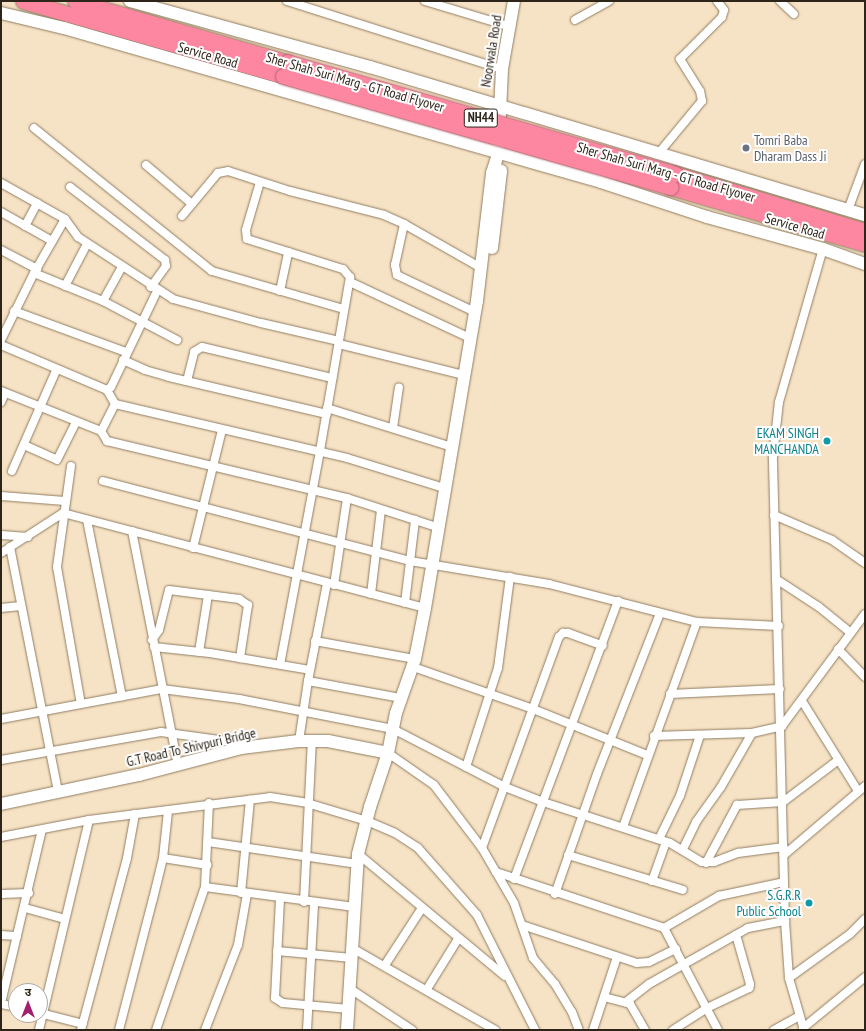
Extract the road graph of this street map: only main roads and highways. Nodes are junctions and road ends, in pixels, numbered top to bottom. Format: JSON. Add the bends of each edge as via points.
{"nodes":[{"id":1,"x":23,"y":1,"type":"edge"},
{"id":2,"x":75,"y":1,"type":"edge"},
{"id":3,"x":285,"y":69,"type":"junction"},
{"id":4,"x":673,"y":181,"type":"junction"},
{"id":5,"x":865,"y":231,"type":"edge"},
{"id":6,"x":865,"y":244,"type":"edge"}],
"edges":[{"from":1,"to":3,"type":"highway","name":"Sher Shah Suri Marg - GT Road Flyover","number":"NH44"},
{"from":2,"to":3,"type":"highway","name":"Sher Shah Suri Marg - GT Road Flyover","number":"NH44"},
{"from":3,"to":4,"type":"highway","name":"Sher Shah Suri Marg - GT Road Flyover","number":"NH44","bridge":true},
{"from":4,"to":5,"type":"highway","name":"Sher Shah Suri Marg - GT Road Flyover","number":"NH44"},
{"from":4,"to":6,"type":"highway","name":"Sher Shah Suri Marg - GT Road Flyover","number":"NH44"}]}
